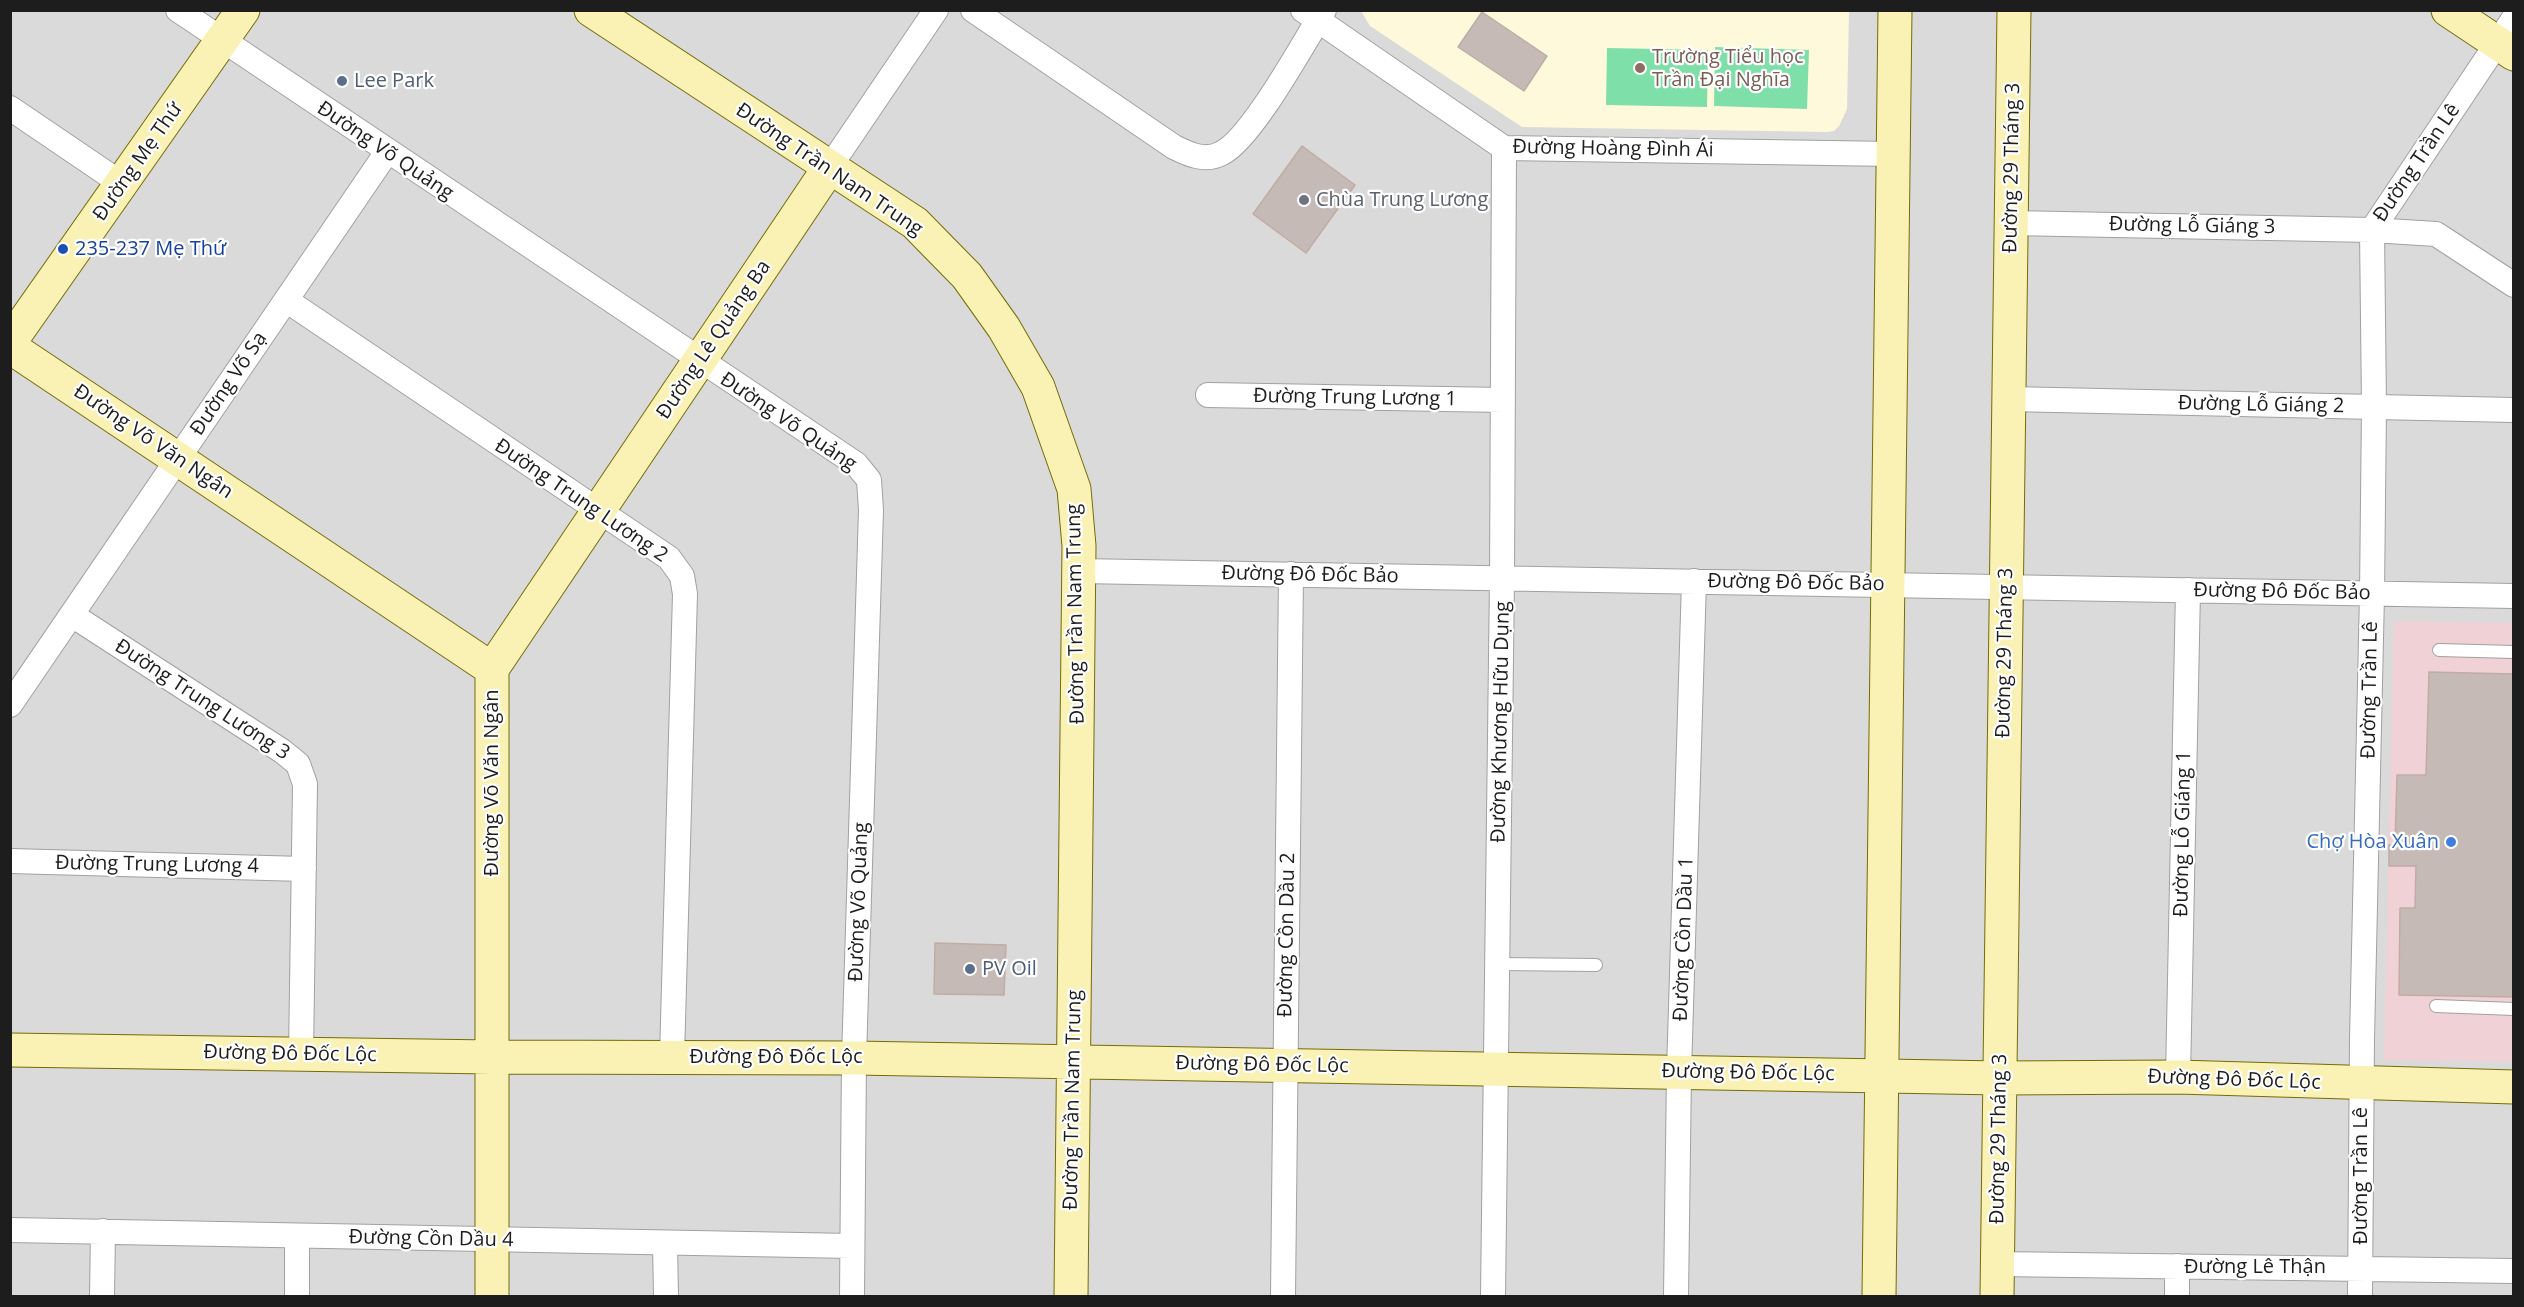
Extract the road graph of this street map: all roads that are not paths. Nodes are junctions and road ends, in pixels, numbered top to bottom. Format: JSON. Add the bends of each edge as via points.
{"nodes":[{"id":1,"x":178,"y":10,"type":"edge"},
{"id":2,"x":243,"y":10,"type":"edge"},
{"id":3,"x":591,"y":10,"type":"edge"},
{"id":4,"x":936,"y":10,"type":"edge"},
{"id":5,"x":973,"y":10,"type":"edge"},
{"id":6,"x":1895,"y":10,"type":"edge"},
{"id":7,"x":2014,"y":10,"type":"edge"},
{"id":8,"x":2448,"y":10,"type":"edge"},
{"id":9,"x":1315,"y":14,"type":"edge"},
{"id":10,"x":2508,"y":38,"type":"edge"},
{"id":11,"x":222,"y":42,"type":"junction"},
{"id":12,"x":10,"y":108,"type":"edge"},
{"id":13,"x":1504,"y":148,"type":"junction"},
{"id":14,"x":387,"y":152,"type":"junction"},
{"id":15,"x":1893,"y":154,"type":"junction"},
{"id":16,"x":829,"y":168,"type":"junction"},
{"id":17,"x":122,"y":184,"type":"junction"},
{"id":18,"x":2011,"y":223,"type":"junction"},
{"id":19,"x":2373,"y":230,"type":"junction"},
{"id":20,"x":2514,"y":285,"type":"edge"},
{"id":21,"x":286,"y":300,"type":"junction"},
{"id":22,"x":10,"y":342,"type":"edge"},
{"id":23,"x":10,"y":347,"type":"edge"},
{"id":24,"x":699,"y":361,"type":"junction"},
{"id":25,"x":1208,"y":395,"type":"dead end"},
{"id":26,"x":2009,"y":399,"type":"junction"},
{"id":27,"x":1503,"y":400,"type":"junction"},
{"id":28,"x":2374,"y":407,"type":"junction"},
{"id":29,"x":2514,"y":410,"type":"edge"},
{"id":30,"x":177,"y":459,"type":"junction"},
{"id":31,"x":598,"y":512,"type":"junction"},
{"id":32,"x":1079,"y":571,"type":"junction"},
{"id":33,"x":1291,"y":574,"type":"junction"},
{"id":34,"x":1502,"y":578,"type":"junction"},
{"id":35,"x":1694,"y":581,"type":"junction"},
{"id":36,"x":1888,"y":585,"type":"junction"},
{"id":37,"x":2006,"y":587,"type":"junction"},
{"id":38,"x":2188,"y":590,"type":"junction"},
{"id":39,"x":2372,"y":594,"type":"junction"},
{"id":40,"x":2514,"y":596,"type":"edge"},
{"id":41,"x":72,"y":615,"type":"junction"},
{"id":42,"x":2439,"y":650,"type":"dead end"},
{"id":43,"x":2514,"y":652,"type":"edge"},
{"id":44,"x":492,"y":669,"type":"junction"},
{"id":45,"x":10,"y":705,"type":"edge"},
{"id":46,"x":10,"y":861,"type":"edge"},
{"id":47,"x":304,"y":868,"type":"junction"},
{"id":48,"x":1498,"y":964,"type":"junction"},
{"id":49,"x":1596,"y":964,"type":"dead end"},
{"id":50,"x":2436,"y":1006,"type":"dead end"},
{"id":51,"x":2514,"y":1009,"type":"edge"},
{"id":52,"x":10,"y":1050,"type":"edge"},
{"id":53,"x":301,"y":1054,"type":"junction"},
{"id":54,"x":492,"y":1057,"type":"junction"},
{"id":55,"x":672,"y":1057,"type":"junction"},
{"id":56,"x":854,"y":1058,"type":"junction"},
{"id":57,"x":1074,"y":1062,"type":"junction"},
{"id":58,"x":1285,"y":1065,"type":"junction"},
{"id":59,"x":1495,"y":1069,"type":"junction"},
{"id":60,"x":1679,"y":1072,"type":"junction"},
{"id":61,"x":1882,"y":1075,"type":"junction"},
{"id":62,"x":2178,"y":1077,"type":"junction"},
{"id":63,"x":2000,"y":1078,"type":"junction"},
{"id":64,"x":2362,"y":1084,"type":"junction"},
{"id":65,"x":2514,"y":1087,"type":"edge"},
{"id":66,"x":10,"y":1230,"type":"edge"},
{"id":67,"x":103,"y":1231,"type":"junction"},
{"id":68,"x":297,"y":1236,"type":"junction"},
{"id":69,"x":492,"y":1240,"type":"junction"},
{"id":70,"x":665,"y":1243,"type":"junction"},
{"id":71,"x":852,"y":1246,"type":"junction"},
{"id":72,"x":1997,"y":1264,"type":"junction"},
{"id":73,"x":2178,"y":1266,"type":"junction"},
{"id":74,"x":2361,"y":1268,"type":"junction"},
{"id":75,"x":2514,"y":1271,"type":"edge"},
{"id":76,"x":102,"y":1296,"type":"edge"},
{"id":77,"x":297,"y":1296,"type":"edge"},
{"id":78,"x":492,"y":1296,"type":"edge"},
{"id":79,"x":666,"y":1296,"type":"edge"},
{"id":80,"x":852,"y":1296,"type":"edge"},
{"id":81,"x":1071,"y":1296,"type":"edge"},
{"id":82,"x":1283,"y":1296,"type":"edge"},
{"id":83,"x":1493,"y":1296,"type":"edge"},
{"id":84,"x":1676,"y":1296,"type":"edge"},
{"id":85,"x":1879,"y":1296,"type":"edge"},
{"id":86,"x":1997,"y":1296,"type":"edge"},
{"id":87,"x":2177,"y":1296,"type":"edge"},
{"id":88,"x":2360,"y":1296,"type":"edge"}],
"edges":[{"from":1,"to":11,"type":"street","name":"Đường Võ Quảng"},
{"from":2,"to":11,"type":"street","name":"Đường Mẹ Thứ"},
{"from":3,"to":16,"type":"street","name":"Đường Trần Nam Trung"},
{"from":4,"to":16,"type":"street","name":"Đường Lê Quảng Ba"},
{"from":5,"to":9,"type":"street","via":[[1174,147],[1190,156],[1207,158],[1232,147],[1252,124]]},
{"from":6,"to":15,"type":"street"},
{"from":7,"to":18,"type":"street","name":"Đường 29 Tháng 3"},
{"from":8,"to":10,"type":"street"},
{"from":9,"to":13,"type":"street","name":"Đường Hoàng Đình Ái"},
{"from":10,"to":19,"type":"street","name":"Đường Trần Lê"},
{"from":11,"to":14,"type":"street","name":"Đường Võ Quảng"},
{"from":11,"to":17,"type":"street","name":"Đường Mẹ Thứ"},
{"from":12,"to":17,"type":"street"},
{"from":13,"to":15,"type":"street","name":"Đường Hoàng Đình Ái"},
{"from":13,"to":27,"type":"street","name":"Đường Khương Hữu Dụng"},
{"from":14,"to":21,"type":"street","name":"Đường Võ Sạ"},
{"from":14,"to":24,"type":"street","name":"Đường Võ Quảng"},
{"from":15,"to":36,"type":"street"},
{"from":16,"to":24,"type":"street","name":"Đường Lê Quảng Ba"},
{"from":16,"to":32,"type":"street","name":"Đường Trần Nam Trung","via":[[915,223],[967,276],[1004,328],[1038,387],[1074,489]]},
{"from":17,"to":22,"type":"street","name":"Đường Mẹ Thứ"},
{"from":18,"to":19,"type":"street","name":"Đường Lỗ Giáng 3"},
{"from":18,"to":26,"type":"street","name":"Đường 29 Tháng 3"},
{"from":19,"to":20,"type":"street","name":"Đường Lỗ Giáng 3","via":[[2436,234]]},
{"from":19,"to":28,"type":"street","name":"Đường Trần Lê"},
{"from":21,"to":30,"type":"street","name":"Đường Võ Sạ"},
{"from":21,"to":31,"type":"street","name":"Đường Trung Lương 2"},
{"from":23,"to":30,"type":"street","name":"Đường Võ Văn Ngân"},
{"from":24,"to":31,"type":"street","name":"Đường Lê Quảng Ba"},
{"from":24,"to":56,"type":"street","name":"Đường Võ Quảng","via":[[856,464],[869,480],[872,510]]},
{"from":25,"to":27,"type":"street","name":"Đường Trung Lương 1"},
{"from":26,"to":28,"type":"street","name":"Đường Lỗ Giáng 2"},
{"from":26,"to":37,"type":"street","name":"Đường 29 Tháng 3"},
{"from":27,"to":34,"type":"street","name":"Đường Khương Hữu Dụng"},
{"from":28,"to":29,"type":"street","name":"Đường Lỗ Giáng 2"},
{"from":28,"to":39,"type":"street","name":"Đường Trần Lê"},
{"from":30,"to":41,"type":"street","name":"Đường Võ Sạ"},
{"from":30,"to":44,"type":"street","name":"Đường Võ Văn Ngân"},
{"from":31,"to":44,"type":"street","name":"Đường Lê Quảng Ba"},
{"from":31,"to":55,"type":"street","name":"Đường Trung Lương 2","via":[[669,558],[682,576],[685,594]]},
{"from":32,"to":33,"type":"street","name":"Đường Đô Đốc Bảo"},
{"from":32,"to":57,"type":"street","name":"Đường Trần Nam Trung"},
{"from":33,"to":34,"type":"street","name":"Đường Đô Đốc Bảo"},
{"from":33,"to":58,"type":"street","name":"Đường Cồn Dầu 2"},
{"from":34,"to":35,"type":"street","name":"Đường Đô Đốc Bảo"},
{"from":34,"to":48,"type":"street","name":"Đường Khương Hữu Dụng"},
{"from":35,"to":36,"type":"street","name":"Đường Đô Đốc Bảo"},
{"from":35,"to":60,"type":"street","name":"Đường Cồn Dầu 1"},
{"from":36,"to":37,"type":"street","name":"Đường Đô Đốc Bảo"},
{"from":36,"to":61,"type":"street"},
{"from":37,"to":38,"type":"street","name":"Đường Đô Đốc Bảo"},
{"from":37,"to":63,"type":"street","name":"Đường 29 Tháng 3"},
{"from":38,"to":39,"type":"street","name":"Đường Đô Đốc Bảo"},
{"from":38,"to":62,"type":"street","name":"Đường Lỗ Giáng 1"},
{"from":39,"to":40,"type":"street","name":"Đường Đô Đốc Bảo"},
{"from":39,"to":64,"type":"street","name":"Đường Trần Lê"},
{"from":41,"to":45,"type":"street","name":"Đường Võ Sạ"},
{"from":41,"to":47,"type":"street","name":"Đường Trung Lương 3","via":[[298,764],[305,784]]},
{"from":42,"to":43,"type":"lane"},
{"from":44,"to":54,"type":"street","name":"Đường Võ Văn Ngân"},
{"from":46,"to":47,"type":"street","name":"Đường Trung Lương 4"},
{"from":47,"to":53,"type":"street","name":"Đường Trung Lương 3"},
{"from":48,"to":49,"type":"lane"},
{"from":48,"to":59,"type":"street","name":"Đường Khương Hữu Dụng"},
{"from":50,"to":51,"type":"lane"},
{"from":52,"to":53,"type":"street","name":"Đường Đô Đốc Lộc"},
{"from":53,"to":54,"type":"street","name":"Đường Đô Đốc Lộc"},
{"from":54,"to":55,"type":"street","name":"Đường Đô Đốc Lộc"},
{"from":54,"to":69,"type":"street","name":"Đường Võ Văn Ngân"},
{"from":55,"to":56,"type":"street","name":"Đường Đô Đốc Lộc"},
{"from":56,"to":57,"type":"street","name":"Đường Đô Đốc Lộc"},
{"from":56,"to":71,"type":"street","name":"Đường Võ Quảng"},
{"from":57,"to":58,"type":"street","name":"Đường Đô Đốc Lộc"},
{"from":57,"to":81,"type":"street","name":"Đường Trần Nam Trung"},
{"from":58,"to":59,"type":"street","name":"Đường Đô Đốc Lộc"},
{"from":58,"to":82,"type":"street","name":"Đường Cồn Dầu 2"},
{"from":59,"to":60,"type":"street","name":"Đường Đô Đốc Lộc"},
{"from":59,"to":83,"type":"street","name":"Đường Khương Hữu Dụng"},
{"from":60,"to":61,"type":"street","name":"Đường Đô Đốc Lộc"},
{"from":60,"to":84,"type":"street","name":"Đường Cồn Dầu 1"},
{"from":61,"to":63,"type":"street","name":"Đường Đô Đốc Lộc"},
{"from":61,"to":85,"type":"street"},
{"from":62,"to":63,"type":"street","name":"Đường Đô Đốc Lộc"},
{"from":62,"to":64,"type":"street","name":"Đường Đô Đốc Lộc"},
{"from":63,"to":72,"type":"street","name":"Đường 29 Tháng 3"},
{"from":64,"to":65,"type":"street","name":"Đường Đô Đốc Lộc"},
{"from":64,"to":74,"type":"street","name":"Đường Trần Lê"},
{"from":66,"to":67,"type":"street","name":"Đường Cồn Dầu 4"},
{"from":67,"to":68,"type":"street","name":"Đường Cồn Dầu 4"},
{"from":67,"to":76,"type":"street"},
{"from":68,"to":69,"type":"street","name":"Đường Cồn Dầu 4"},
{"from":68,"to":77,"type":"street"},
{"from":69,"to":70,"type":"street","name":"Đường Cồn Dầu 4"},
{"from":69,"to":78,"type":"street","name":"Đường Võ Văn Ngân"},
{"from":70,"to":71,"type":"street","name":"Đường Cồn Dầu 4"},
{"from":70,"to":79,"type":"street"},
{"from":71,"to":80,"type":"street","name":"Đường Võ Quảng"},
{"from":72,"to":73,"type":"street","name":"Đường Lê Thận"},
{"from":72,"to":86,"type":"street","name":"Đường 29 Tháng 3"},
{"from":73,"to":74,"type":"street","name":"Đường Lê Thận"},
{"from":73,"to":87,"type":"street"},
{"from":74,"to":75,"type":"street","name":"Đường Lê Thận"},
{"from":74,"to":88,"type":"street","name":"Đường Trần Lê"}]}
